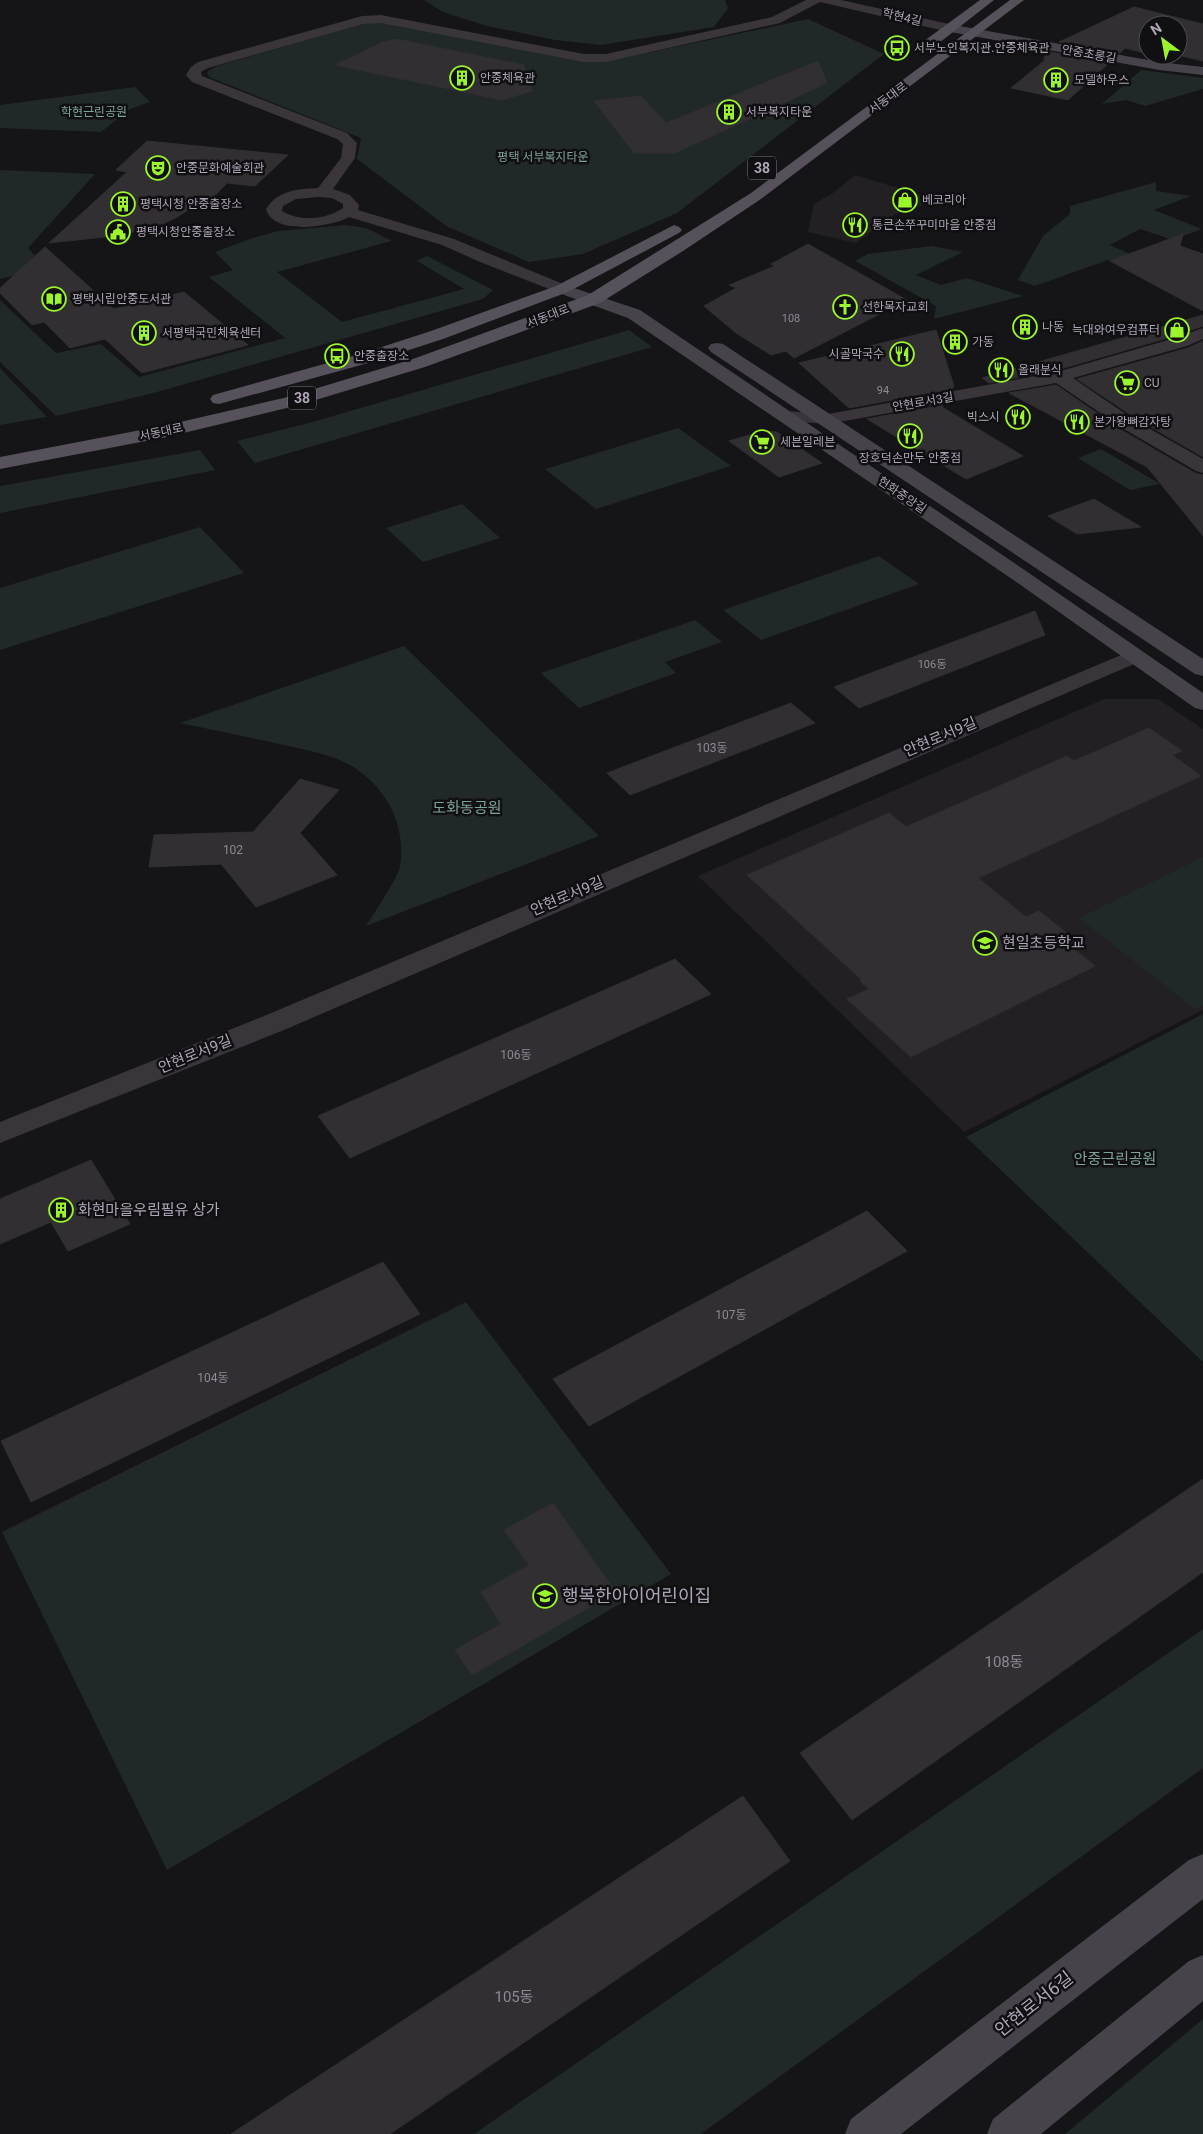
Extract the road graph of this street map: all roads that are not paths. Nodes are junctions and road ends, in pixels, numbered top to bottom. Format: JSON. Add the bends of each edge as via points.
{"nodes":[{"id":1,"x":815,"y":0,"type":"edge"},
{"id":2,"x":825,"y":0,"type":"edge"},
{"id":3,"x":988,"y":0,"type":"edge"},
{"id":4,"x":1018,"y":0,"type":"edge"},
{"id":5,"x":949,"y":28,"type":"junction"},
{"id":6,"x":976,"y":33,"type":"junction"},
{"id":7,"x":916,"y":54,"type":"dead end"},
{"id":8,"x":1203,"y":71,"type":"edge"},
{"id":9,"x":322,"y":193,"type":"junction"},
{"id":10,"x":348,"y":212,"type":"junction"},
{"id":11,"x":684,"y":223,"type":"dead end"},
{"id":12,"x":562,"y":289,"type":"junction"},
{"id":13,"x":598,"y":296,"type":"junction"},
{"id":14,"x":1203,"y":333,"type":"edge"},
{"id":15,"x":1059,"y":377,"type":"junction"},
{"id":16,"x":200,"y":404,"type":"dead end"},
{"id":17,"x":786,"y":416,"type":"junction"},
{"id":18,"x":828,"y":419,"type":"junction"},
{"id":19,"x":60,"y":434,"type":"dead end"},
{"id":20,"x":7,"y":444,"type":"dead end"},
{"id":21,"x":0,"y":462,"type":"edge"},
{"id":22,"x":1203,"y":467,"type":"edge"},
{"id":23,"x":1164,"y":642,"type":"junction"},
{"id":24,"x":1133,"y":656,"type":"junction"},
{"id":25,"x":1203,"y":668,"type":"edge"},
{"id":26,"x":1203,"y":703,"type":"edge"},
{"id":27,"x":0,"y":1133,"type":"edge"},
{"id":28,"x":1203,"y":1874,"type":"edge"},
{"id":29,"x":1203,"y":1975,"type":"edge"},
{"id":30,"x":866,"y":2134,"type":"edge"},
{"id":31,"x":1008,"y":2134,"type":"edge"}],
"edges":[{"from":1,"to":9,"type":"street","via":[[776,20],[606,58],[584,58],[381,19],[362,20],[203,65],[196,70],[193,75],[198,79],[342,136],[350,143],[348,158]]},
{"from":2,"to":5,"type":"street","name":"학현4길"},
{"from":3,"to":5,"type":"main road"},
{"from":4,"to":6,"type":"main road","name":"서동대로","number":"38"},
{"from":5,"to":6,"type":"street","name":"안중초롱길"},
{"from":5,"to":7,"type":"main road"},
{"from":6,"to":8,"type":"street","name":"안중초롱길"},
{"from":6,"to":13,"type":"main road","name":"서동대로","number":"38","via":[[756,196]]},
{"from":9,"to":10,"type":"street","via":[[348,200],[351,205]]},
{"from":9,"to":10,"type":"street","via":[[292,195],[282,199],[274,209],[281,217],[300,222],[325,221]]},
{"from":10,"to":12,"type":"street","via":[[448,242]]},
{"from":11,"to":12,"type":"main road","name":"서동대로","number":"38"},
{"from":12,"to":13,"type":"street"},
{"from":12,"to":16,"type":"main road","name":"서동대로","number":"38","via":[[366,358]]},
{"from":13,"to":17,"type":"street","name":"현화중앙길","via":[[634,314]]},
{"from":13,"to":18,"type":"street","via":[[651,306]]},
{"from":13,"to":21,"type":"main road","name":"서동대로","number":"38","via":[[486,340],[293,401],[167,431]]},
{"from":14,"to":15,"type":"street","name":"안현로서3길"},
{"from":15,"to":18,"type":"street","name":"안현로서3길"},
{"from":15,"to":22,"type":"street"},
{"from":17,"to":18,"type":"street","name":"안현로서3길"},
{"from":17,"to":24,"type":"street","name":"현화중앙길","via":[[1019,574]]},
{"from":18,"to":23,"type":"street","via":[[944,499]]},
{"from":19,"to":20,"type":"main road"},
{"from":23,"to":24,"type":"street"},
{"from":23,"to":25,"type":"street"},
{"from":24,"to":26,"type":"street","name":"현화중앙길"},
{"from":24,"to":27,"type":"street","name":"안현로서9길","via":[[274,1023]]},
{"from":28,"to":30,"type":"street","name":"안현로서6길"},
{"from":29,"to":31,"type":"street"}]}
